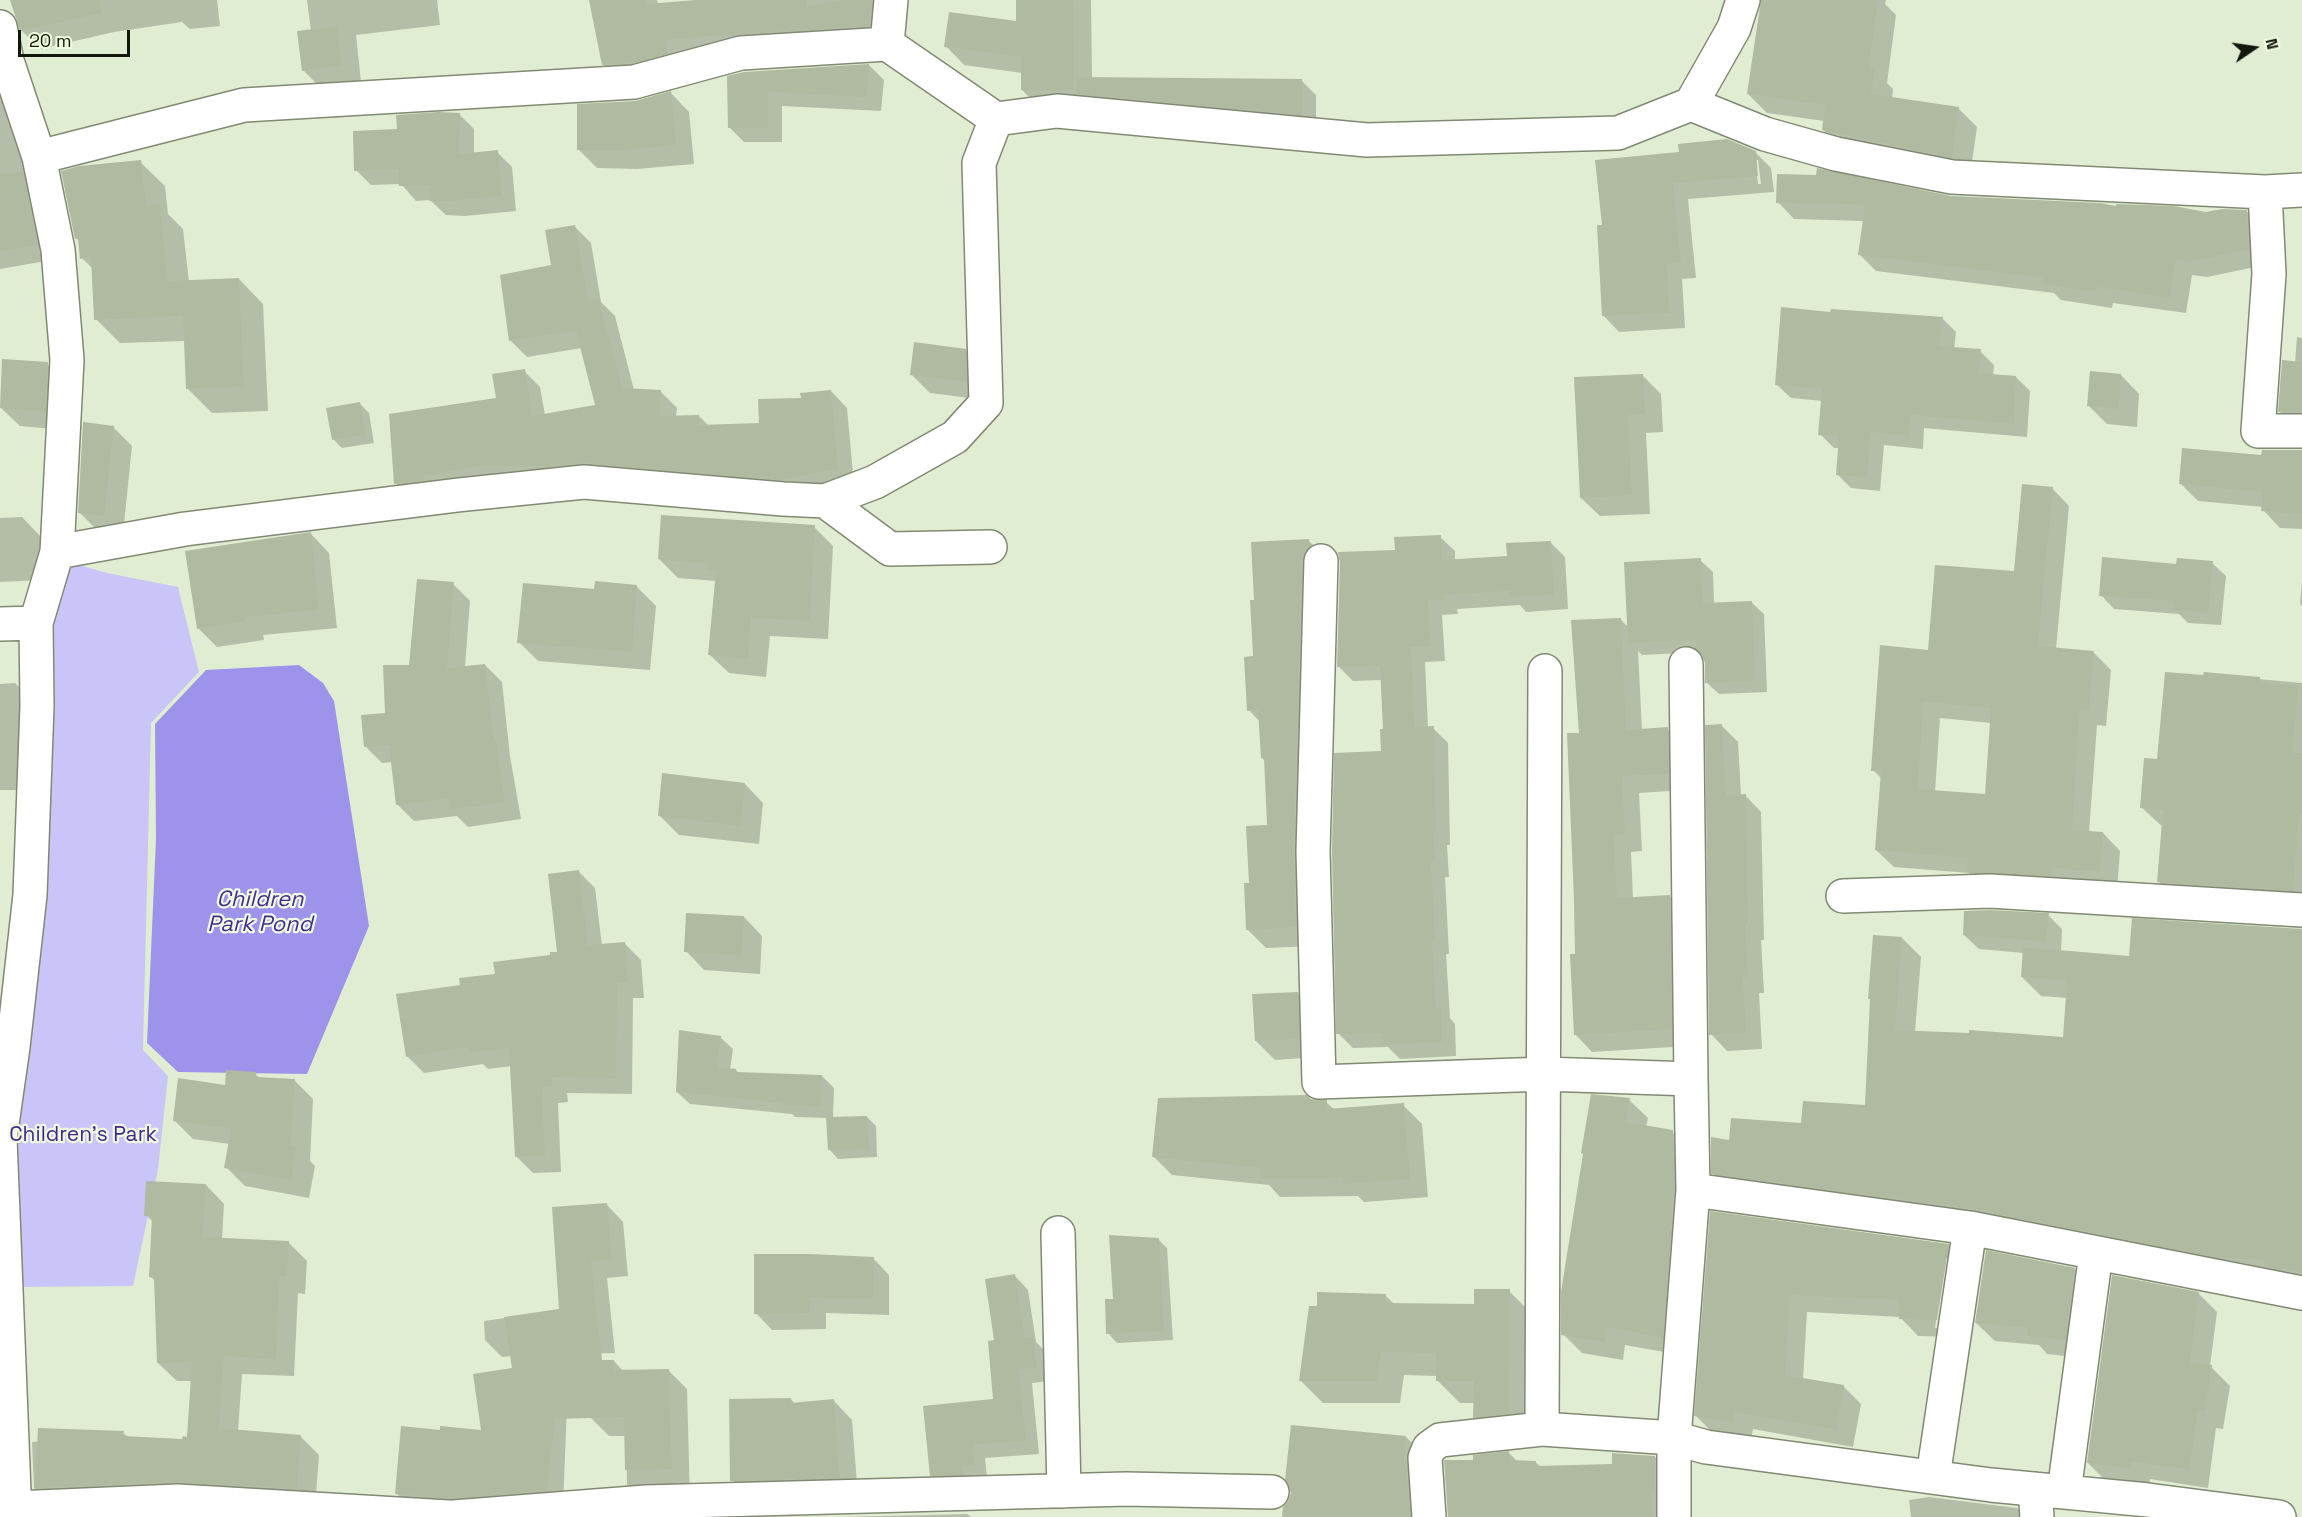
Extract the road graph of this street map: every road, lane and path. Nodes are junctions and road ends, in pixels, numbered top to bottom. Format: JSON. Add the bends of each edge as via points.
{"nodes":[{"id":1,"x":891,"y":0,"type":"edge"},
{"id":2,"x":1743,"y":0,"type":"edge"},
{"id":3,"x":0,"y":27,"type":"edge"},
{"id":4,"x":887,"y":44,"type":"junction"},
{"id":5,"x":1691,"y":104,"type":"junction"},
{"id":6,"x":996,"y":119,"type":"junction"},
{"id":7,"x":39,"y":157,"type":"junction"},
{"id":8,"x":2302,"y":190,"type":"edge"},
{"id":9,"x":2265,"y":192,"type":"junction"},
{"id":10,"x":2302,"y":431,"type":"edge"},
{"id":11,"x":825,"y":501,"type":"junction"},
{"id":12,"x":990,"y":547,"type":"dead end"},
{"id":13,"x":57,"y":552,"type":"junction"},
{"id":14,"x":1321,"y":561,"type":"dead end"},
{"id":15,"x":36,"y":623,"type":"junction"},
{"id":16,"x":0,"y":624,"type":"edge"},
{"id":17,"x":1686,"y":664,"type":"dead end"},
{"id":18,"x":1545,"y":671,"type":"dead end"},
{"id":19,"x":1843,"y":896,"type":"dead end"},
{"id":20,"x":2302,"y":910,"type":"edge"},
{"id":21,"x":1545,"y":1074,"type":"junction"},
{"id":22,"x":1691,"y":1079,"type":"junction"},
{"id":23,"x":0,"y":1138,"type":"edge"},
{"id":24,"x":1693,"y":1190,"type":"junction"},
{"id":25,"x":1970,"y":1228,"type":"junction"},
{"id":26,"x":1058,"y":1233,"type":"dead end"},
{"id":27,"x":2096,"y":1253,"type":"junction"},
{"id":28,"x":2302,"y":1293,"type":"edge"},
{"id":29,"x":1542,"y":1429,"type":"junction"},
{"id":30,"x":1674,"y":1438,"type":"junction"},
{"id":31,"x":1933,"y":1477,"type":"junction"},
{"id":32,"x":1064,"y":1491,"type":"junction"},
{"id":33,"x":1272,"y":1492,"type":"dead end"},
{"id":34,"x":2045,"y":1499,"type":"edge"},
{"id":35,"x":1104,"y":1503,"type":"edge"},
{"id":36,"x":15,"y":1513,"type":"edge"},
{"id":37,"x":448,"y":1517,"type":"edge"},
{"id":38,"x":454,"y":1517,"type":"edge"},
{"id":39,"x":1430,"y":1517,"type":"edge"},
{"id":40,"x":1674,"y":1517,"type":"edge"},
{"id":41,"x":2279,"y":1517,"type":"edge"}],
"edges":[{"from":1,"to":4,"type":"street"},
{"from":2,"to":5,"type":"street","via":[[1734,28]]},
{"from":3,"to":7,"type":"street"},
{"from":4,"to":6,"type":"street"},
{"from":4,"to":7,"type":"street","via":[[741,53],[634,82],[244,105]]},
{"from":5,"to":6,"type":"street","via":[[1618,133],[1367,140],[1057,111]]},
{"from":5,"to":9,"type":"street","via":[[1765,134],[1836,154],[1952,177]]},
{"from":6,"to":11,"type":"street","via":[[979,163],[986,403],[955,437],[875,482]]},
{"from":7,"to":13,"type":"street","via":[[58,250],[67,360]]},
{"from":8,"to":9,"type":"street"},
{"from":9,"to":10,"type":"street","via":[[2269,274],[2258,431]]},
{"from":11,"to":12,"type":"street","via":[[890,549]]},
{"from":11,"to":13,"type":"street","via":[[584,482],[185,529]]},
{"from":13,"to":15,"type":"street"},
{"from":14,"to":21,"type":"street","via":[[1312,851],[1319,1082]]},
{"from":15,"to":16,"type":"street"},
{"from":15,"to":23,"type":"street","via":[[30,895]]},
{"from":17,"to":22,"type":"street"},
{"from":18,"to":21,"type":"street"},
{"from":19,"to":20,"type":"street","via":[[1990,891]]},
{"from":21,"to":22,"type":"street"},
{"from":21,"to":29,"type":"street"},
{"from":22,"to":24,"type":"street"},
{"from":23,"to":36,"type":"street"},
{"from":24,"to":25,"type":"street"},
{"from":24,"to":30,"type":"street"},
{"from":25,"to":27,"type":"street"},
{"from":25,"to":31,"type":"street"},
{"from":26,"to":32,"type":"street"},
{"from":27,"to":28,"type":"street"},
{"from":27,"to":34,"type":"street"},
{"from":29,"to":30,"type":"street"},
{"from":29,"to":39,"type":"street","via":[[1440,1440],[1429,1448],[1425,1458]]},
{"from":30,"to":31,"type":"street","via":[[1706,1447]]},
{"from":30,"to":40,"type":"street"},
{"from":31,"to":34,"type":"street"},
{"from":32,"to":35,"type":"street"},
{"from":32,"to":38,"type":"street","via":[[646,1502]]},
{"from":33,"to":35,"type":"street"},
{"from":34,"to":41,"type":"street","via":[[2148,1500]]},
{"from":36,"to":37,"type":"street","via":[[178,1501]]}]}
